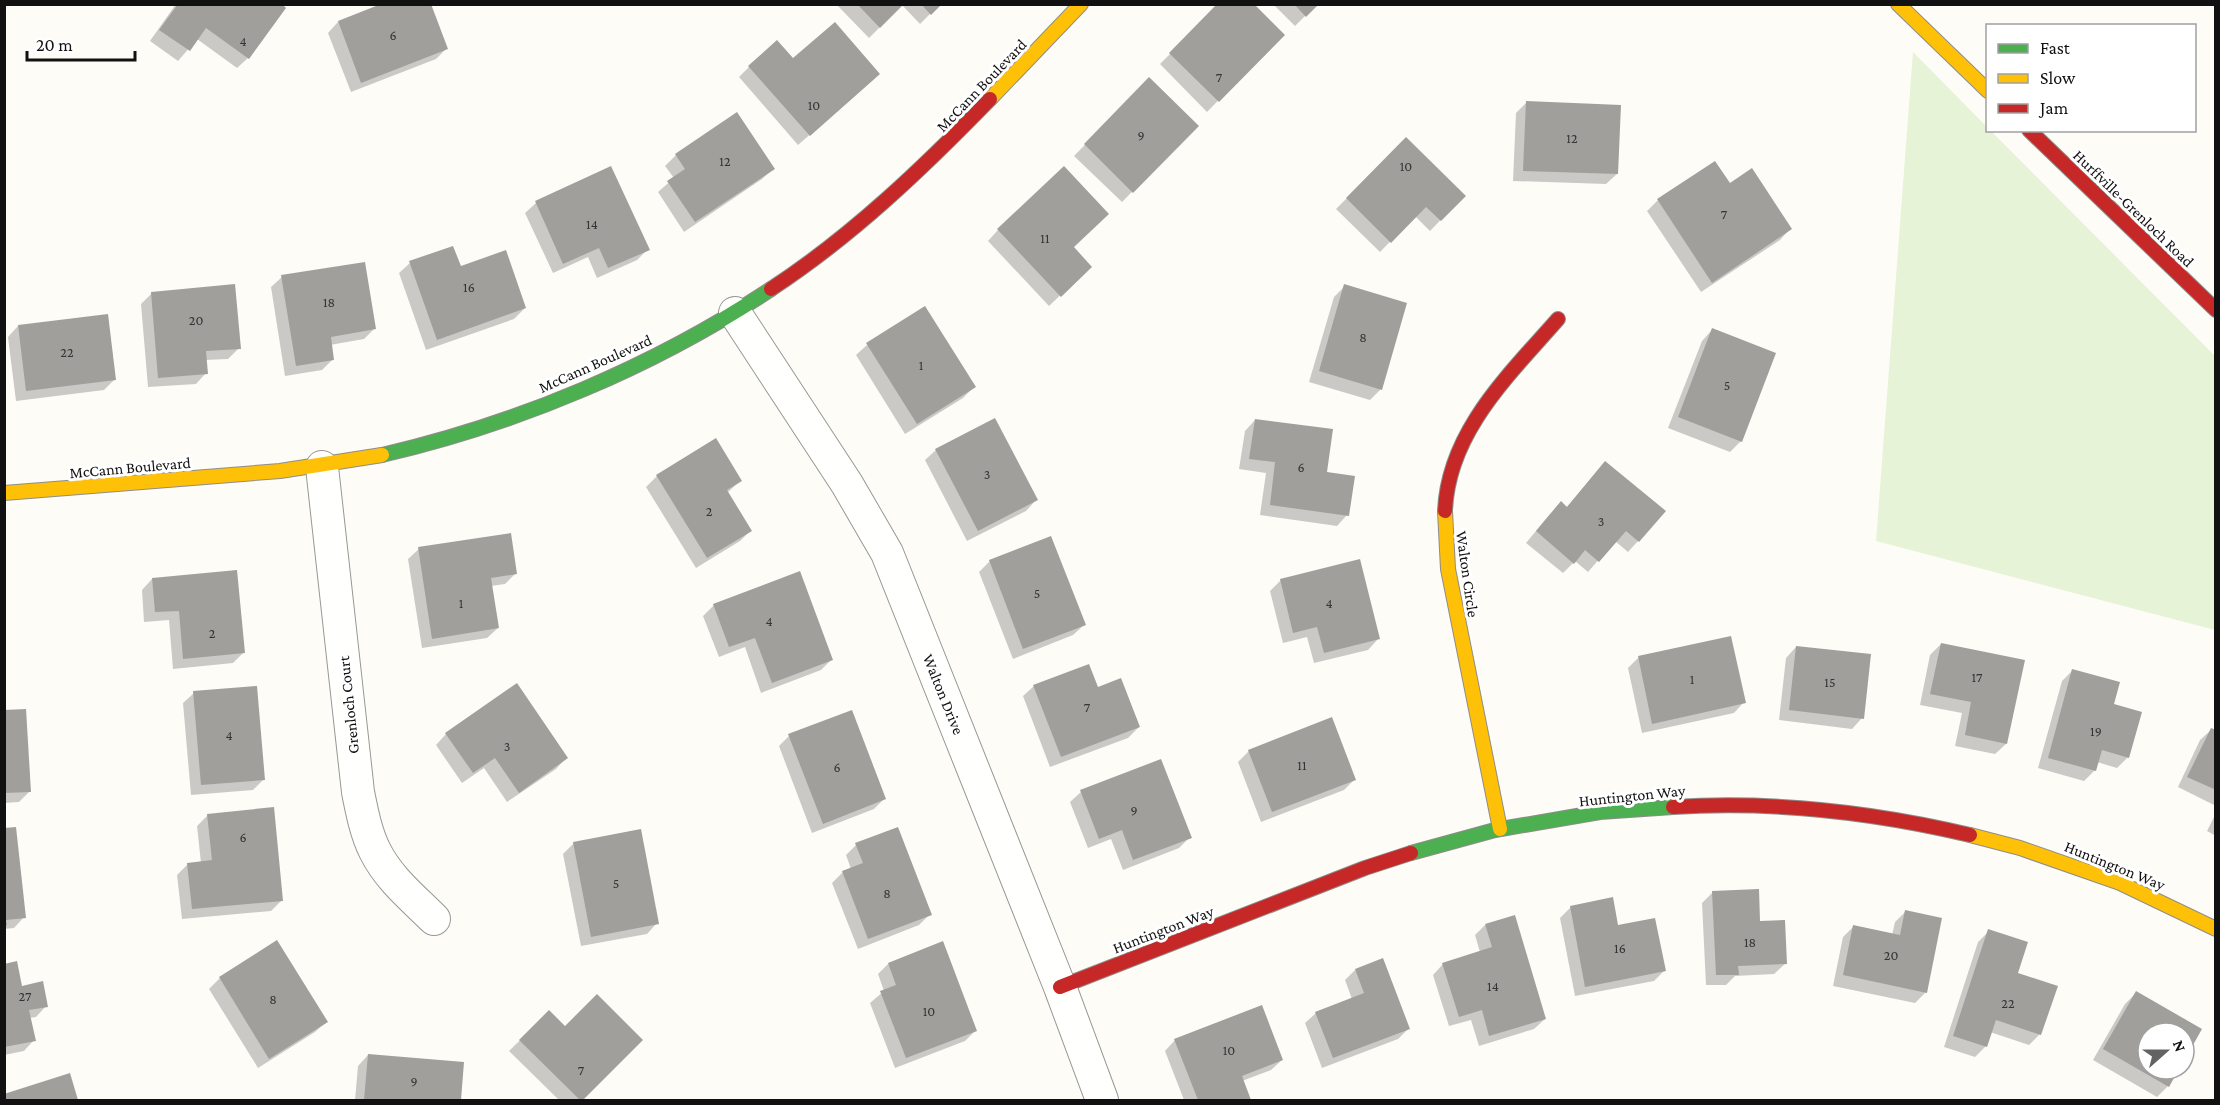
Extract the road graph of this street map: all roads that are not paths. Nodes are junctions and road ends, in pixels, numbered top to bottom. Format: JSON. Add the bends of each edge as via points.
{"nodes":[{"id":1,"x":1081,"y":4,"type":"edge"},
{"id":2,"x":1898,"y":4,"type":"edge"},
{"id":3,"x":1986,"y":89,"type":"edge"},
{"id":4,"x":2031,"y":132,"type":"edge"},
{"id":5,"x":2216,"y":310,"type":"edge"},
{"id":6,"x":735,"y":313,"type":"junction"},
{"id":7,"x":1558,"y":319,"type":"dead end"},
{"id":8,"x":322,"y":467,"type":"junction"},
{"id":9,"x":4,"y":493,"type":"edge"},
{"id":10,"x":1500,"y":829,"type":"junction"},
{"id":11,"x":434,"y":919,"type":"dead end"},
{"id":12,"x":2216,"y":929,"type":"edge"},
{"id":13,"x":1060,"y":987,"type":"junction"},
{"id":14,"x":1102,"y":1101,"type":"edge"}],
"edges":[{"from":1,"to":6,"type":"street","name":"McCann Boulevard","via":[[909,181],[819,255]]},
{"from":2,"to":3,"type":"street"},
{"from":4,"to":5,"type":"street","name":"Hurffville-Grenloch Road"},
{"from":6,"to":8,"type":"street","name":"McCann Boulevard","via":[[644,360],[519,414],[414,448]]},
{"from":6,"to":13,"type":"street","name":"Walton Drive","via":[[847,484],[886,553]]},
{"from":7,"to":10,"type":"street","name":"Walton Circle","via":[[1470,428],[1453,464],[1446,497],[1448,569]]},
{"from":8,"to":9,"type":"street","name":"McCann Boulevard"},
{"from":8,"to":11,"type":"street","name":"Grenloch Court","via":[[364,820],[375,851],[395,881]]},
{"from":10,"to":12,"type":"street","name":"Huntington Way","via":[[1612,811],[1696,805],[1789,807],[1884,816],[1974,834],[2056,858],[2183,911]]},
{"from":10,"to":13,"type":"street","name":"Huntington Way","via":[[1393,858]]},
{"from":13,"to":14,"type":"street","name":"Walton Drive"}]}
